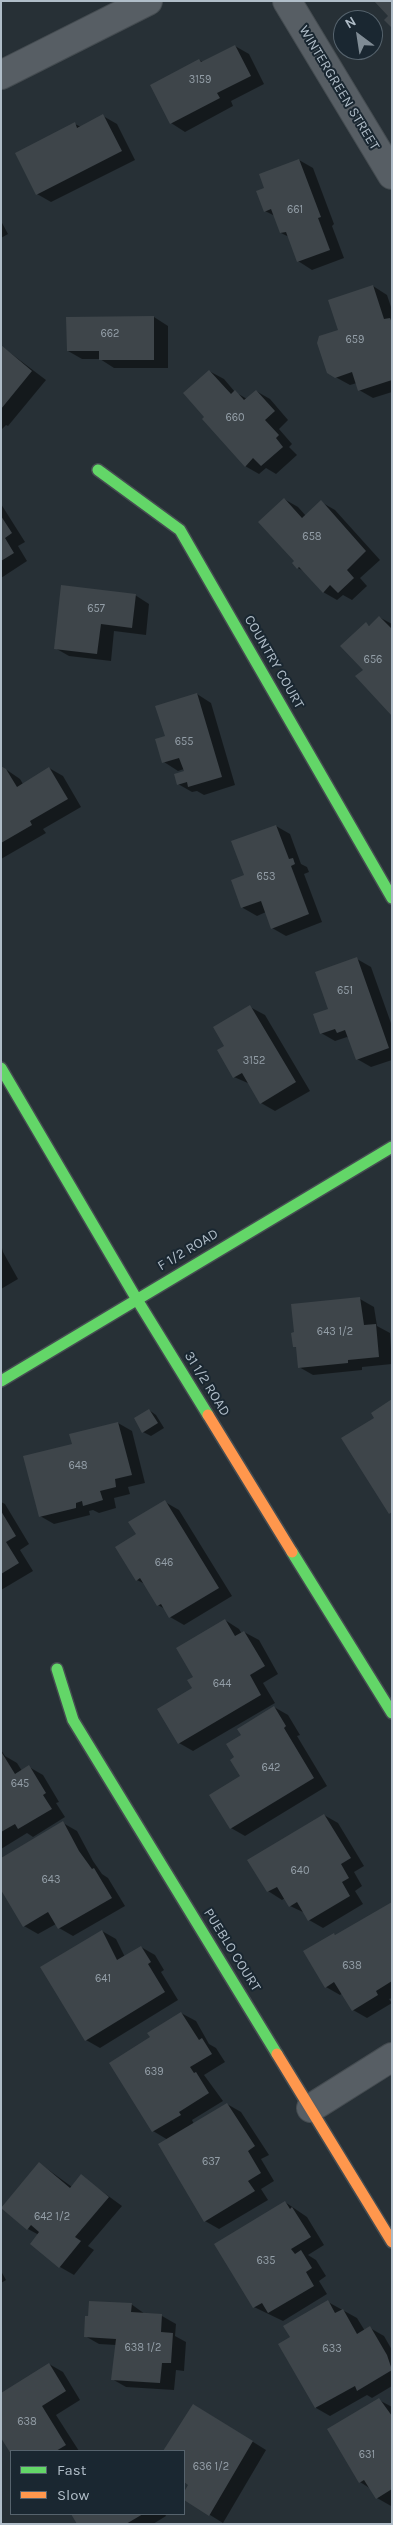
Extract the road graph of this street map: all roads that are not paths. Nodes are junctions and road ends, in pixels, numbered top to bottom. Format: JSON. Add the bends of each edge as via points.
{"nodes":[{"id":1,"x":148,"y":1,"type":"edge"},
{"id":2,"x":286,"y":1,"type":"edge"},
{"id":3,"x":1,"y":75,"type":"edge"},
{"id":4,"x":392,"y":175,"type":"edge"},
{"id":5,"x":98,"y":470,"type":"dead end"},
{"id":6,"x":392,"y":898,"type":"edge"},
{"id":7,"x":1,"y":1068,"type":"edge"},
{"id":8,"x":392,"y":1147,"type":"edge"},
{"id":9,"x":136,"y":1298,"type":"junction"},
{"id":10,"x":1,"y":1381,"type":"edge"},
{"id":11,"x":57,"y":1669,"type":"dead end"},
{"id":12,"x":392,"y":1713,"type":"edge"},
{"id":13,"x":392,"y":2057,"type":"edge"},
{"id":14,"x":311,"y":2108,"type":"junction"},
{"id":15,"x":392,"y":2242,"type":"edge"}],
"edges":[{"from":1,"to":3,"type":"street"},
{"from":2,"to":4,"type":"street","name":"WINTERGREEN STREET"},
{"from":5,"to":6,"type":"street","name":"COUNTRY COURT","via":[[180,530]]},
{"from":7,"to":9,"type":"street","name":"31 1/2 ROAD"},
{"from":8,"to":9,"type":"street","name":"F 1/2 ROAD"},
{"from":9,"to":10,"type":"street","name":"F 1/2 ROAD"},
{"from":9,"to":12,"type":"street","name":"31 1/2 ROAD"},
{"from":11,"to":14,"type":"street","name":"PUEBLO COURT","via":[[73,1720]]},
{"from":13,"to":14,"type":"street"},
{"from":14,"to":15,"type":"street","name":"PUEBLO COURT"}]}
